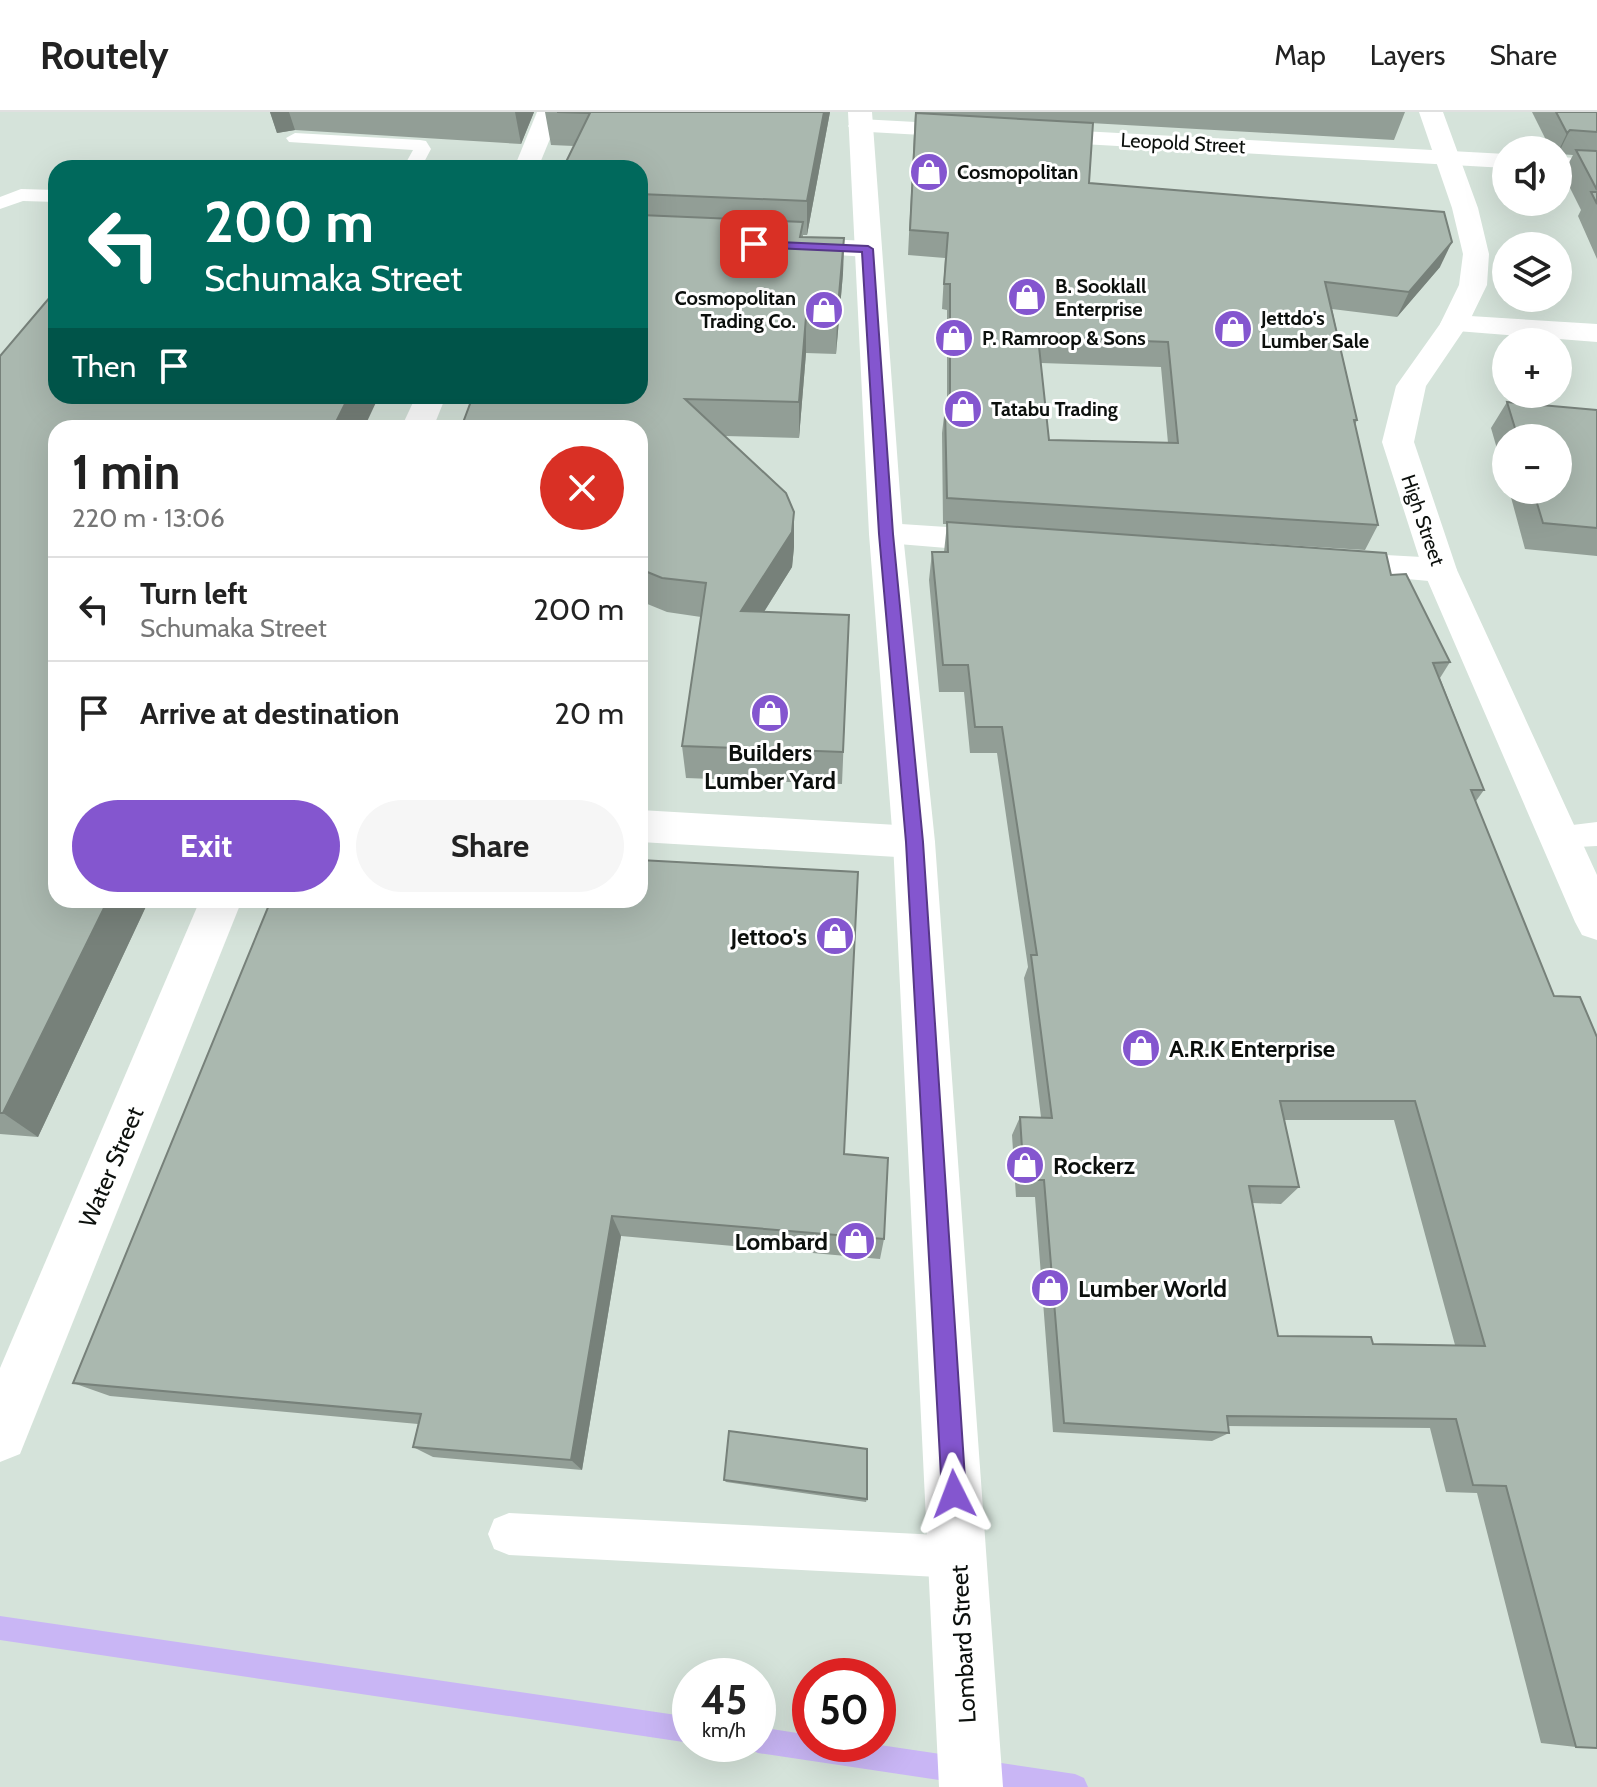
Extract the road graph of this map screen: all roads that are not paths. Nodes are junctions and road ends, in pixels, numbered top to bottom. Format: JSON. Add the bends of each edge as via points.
{"nodes":[{"id":1,"x":549,"y":112,"type":"edge"},
{"id":2,"x":1431,"y":112,"type":"edge"},
{"id":3,"x":860,"y":119,"type":"edge"},
{"id":4,"x":295,"y":138,"type":"dead end"},
{"id":5,"x":1448,"y":158,"type":"junction"},
{"id":6,"x":416,"y":160,"type":"edge"},
{"id":7,"x":529,"y":160,"type":"edge"},
{"id":8,"x":1492,"y":160,"type":"edge"},
{"id":9,"x":1572,"y":165,"type":"edge"},
{"id":10,"x":1597,"y":166,"type":"edge"},
{"id":11,"x":48,"y":196,"type":"edge"},
{"id":12,"x":0,"y":203,"type":"edge"},
{"id":13,"x":761,"y":244,"type":"edge"},
{"id":14,"x":868,"y":249,"type":"junction"},
{"id":15,"x":1454,"y":324,"type":"junction"},
{"id":16,"x":1597,"y":333,"type":"edge"},
{"id":17,"x":886,"y":534,"type":"junction"},
{"id":18,"x":1044,"y":544,"type":"edge"},
{"id":19,"x":1298,"y":561,"type":"edge"},
{"id":20,"x":1440,"y":570,"type":"junction"},
{"id":21,"x":648,"y":826,"type":"edge"},
{"id":22,"x":1578,"y":835,"type":"edge"},
{"id":23,"x":914,"y":842,"type":"junction"},
{"id":24,"x":218,"y":908,"type":"edge"},
{"id":25,"x":1597,"y":922,"type":"edge"},
{"id":26,"x":0,"y":1434,"type":"edge"},
{"id":27,"x":509,"y":1534,"type":"dead end"},
{"id":28,"x":958,"y":1557,"type":"junction"},
{"id":29,"x":971,"y":1787,"type":"edge"}],
"edges":[{"from":1,"to":7,"type":"main road"},
{"from":2,"to":5,"type":"main road","name":"High Street"},
{"from":3,"to":5,"type":"main road","name":"Leopold Street"},
{"from":3,"to":14,"type":"main road","name":"Lombard Street"},
{"from":4,"to":6,"type":"lane","via":[[420,145]]},
{"from":5,"to":8,"type":"main road","name":"Leopold Street"},
{"from":5,"to":15,"type":"main road","name":"High Street","via":[[1476,254],[1473,285]]},
{"from":9,"to":10,"type":"main road"},
{"from":11,"to":12,"type":"lane","via":[[21,195]]},
{"from":13,"to":14,"type":"main road"},
{"from":14,"to":17,"type":"main road","name":"Lombard Street"},
{"from":15,"to":16,"type":"main road"},
{"from":15,"to":20,"type":"main road","name":"High Street","via":[[1411,386],[1398,442]]},
{"from":17,"to":18,"type":"main road"},
{"from":17,"to":23,"type":"main road","name":"Lombard Street"},
{"from":19,"to":20,"type":"main road"},
{"from":20,"to":22,"type":"main road","name":"High Street"},
{"from":21,"to":23,"type":"main road"},
{"from":22,"to":25,"type":"main road","name":"High Street"},
{"from":23,"to":28,"type":"main road","name":"Lombard Street"},
{"from":24,"to":26,"type":"main road","name":"Water Street"},
{"from":27,"to":28,"type":"lane"},
{"from":28,"to":29,"type":"main road","name":"Lombard Street"}]}
